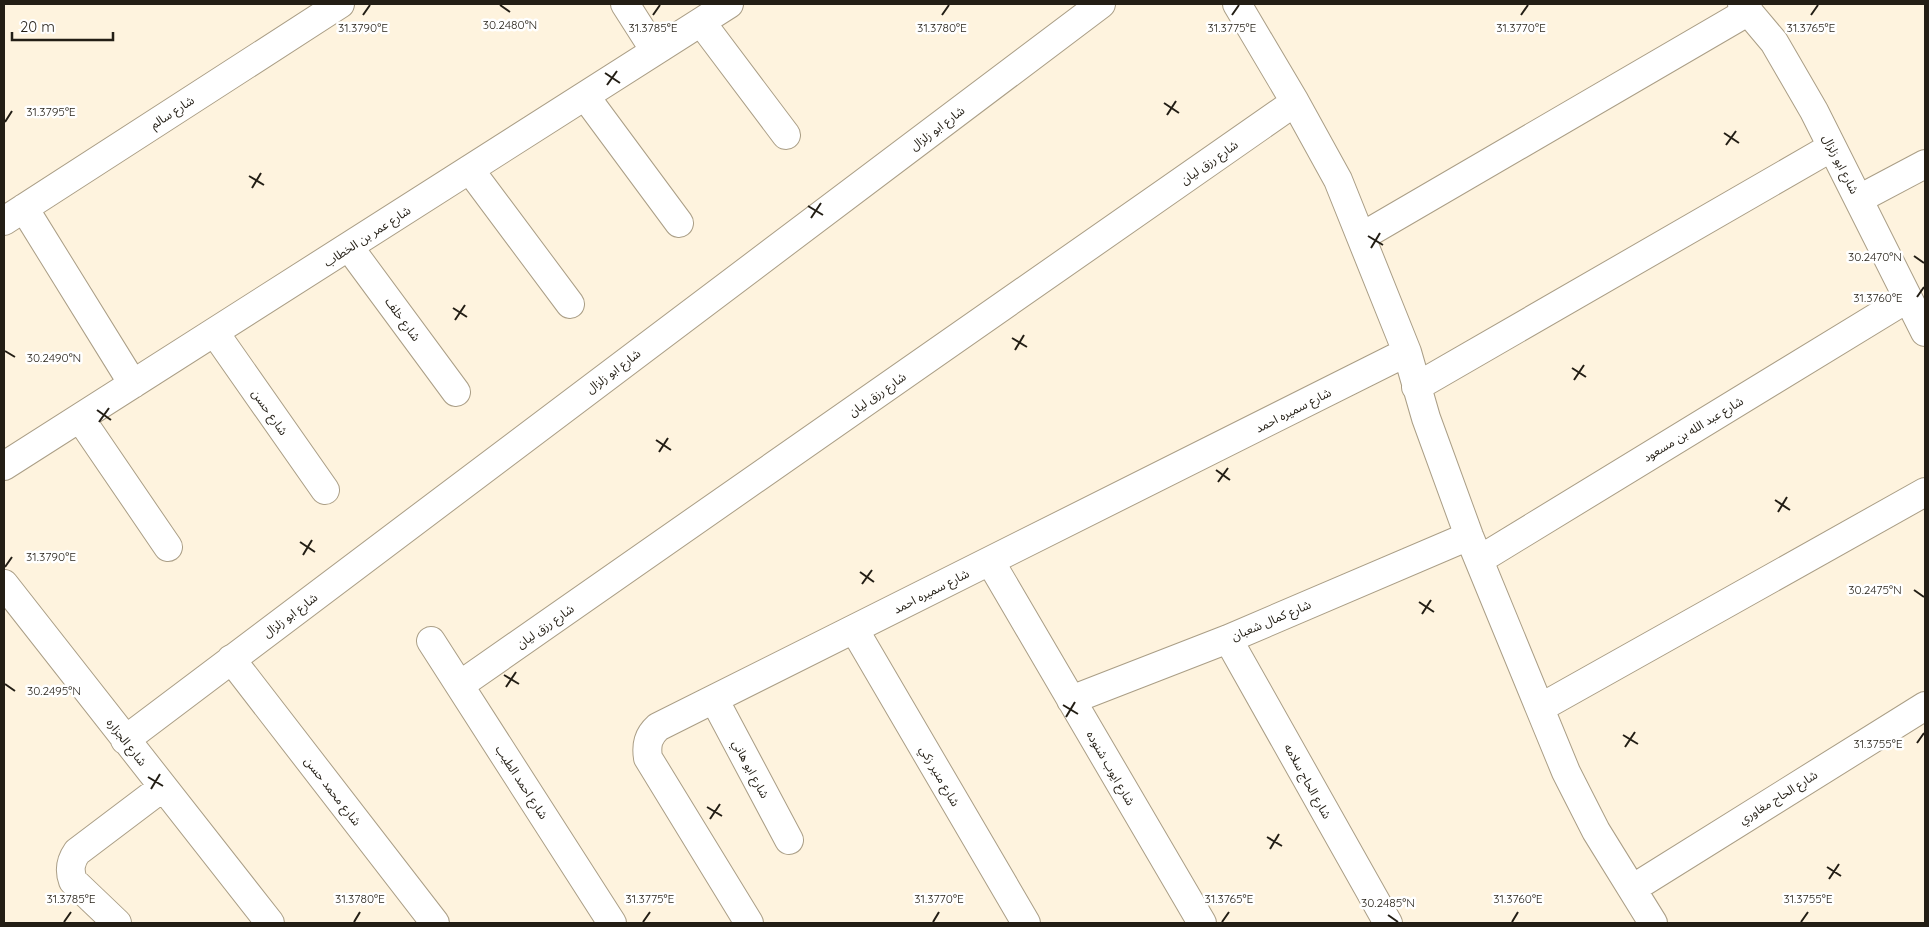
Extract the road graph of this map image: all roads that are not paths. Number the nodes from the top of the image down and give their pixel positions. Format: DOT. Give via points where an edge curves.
graph roads {
  1 [pos="340,4"];
  2 [pos="625,4"];
  3 [pos="729,4"];
  4 [pos="1101,4"];
  5 [pos="1237,4"];
  6 [pos="1746,8"];
  7 [pos="701,22"];
  8 [pos="655,51"];
  9 [pos="585,96"];
  10 [pos="1295,102"];
  11 [pos="786,135"];
  12 [pos="1832,147"];
  13 [pos="1925,164"];
  14 [pos="470,170"];
  15 [pos="1858,199"];
  16 [pos="14,215"];
  17 [pos="679,223"];
  18 [pos="1362,237"];
  19 [pos="349,247"];
  20 [pos="1908,298"];
  21 [pos="570,304"];
  22 [pos="1925,332"];
  23 [pos="215,333"];
  24 [pos="1407,352"];
  25 [pos="133,384"];
  26 [pos="1416,387"];
  27 [pos="456,392"];
  28 [pos="80,418"];
  29 [pos="4,466"];
  30 [pos="325,490"];
  31 [pos="1925,492"];
  32 [pos="168,547"];
  33 [pos="1474,548"];
  34 [pos="990,561"];
  35 [pos="4,584"];
  36 [pos="854,629"];
  37 [pos="1228,639"];
  38 [pos="431,641"];
  39 [pos="232,659"];
  40 [pos="460,685"];
  41 [pos="714,698"];
  42 [pos="1071,700"];
  43 [pos="1925,706"];
  44 [pos="1540,708"];
  45 [pos="125,740"];
  46 [pos="163,788"];
  47 [pos="789,840"];
  48 [pos="1632,889"];
  49 [pos="117,923"];
  50 [pos="270,923"];
  51 [pos="435,923"];
  52 [pos="612,923"];
  53 [pos="748,923"];
  54 [pos="1026,923"];
  55 [pos="1202,923"];
  56 [pos="1388,923"];
  57 [pos="1653,923"];
  1 -- 16 [label="street, شارع سالم"];
  2 -- 8 [label="street"];
  3 -- 7 [label="street, شارع عمر بن الخطاب"];
  4 -- 39 [label="street, شارع ابو زلزال"];
  5 -- 10 [label="street"];
  6 -- 12 [label="street, شارع ابو زلزال" via="1774,42"];
  6 -- 18 [label="street"];
  7 -- 8 [label="street, شارع عمر بن الخطاب"];
  7 -- 11 [label="street"];
  8 -- 9 [label="street, شارع عمر بن الخطاب"];
  9 -- 14 [label="street, شارع عمر بن الخطاب"];
  9 -- 17 [label="street"];
  10 -- 18 [label="street" via="1338,180"];
  10 -- 40 [label="street, شارع رزق ليان"];
  12 -- 15 [label="street, شارع ابو زلزال"];
  12 -- 26 [label="street"];
  13 -- 15 [label="street"];
  14 -- 19 [label="street, شارع عمر بن الخطاب"];
  14 -- 21 [label="street"];
  15 -- 20 [label="street, شارع ابو زلزال"];
  16 -- 25 [label="street"];
  18 -- 24 [label="street"];
  19 -- 23 [label="street, شارع عمر بن الخطاب"];
  19 -- 27 [label="street, شارع خلف"];
  20 -- 22 [label="street, شارع ابو زلزال"];
  20 -- 33 [label="street, شارع عبد الله بن مسعود"];
  23 -- 25 [label="street, شارع عمر بن الخطاب"];
  23 -- 30 [label="street, شارع حسن"];
  24 -- 26 [label="street"];
  24 -- 34 [label="street, شارع سميره احمد"];
  25 -- 28 [label="street, شارع عمر بن الخطاب"];
  26 -- 33 [label="street"];
  28 -- 29 [label="street, شارع عمر بن الخطاب"];
  28 -- 32 [label="street"];
  31 -- 44 [label="street"];
  33 -- 37 [label="street, شارع كمال شعبان"];
  33 -- 44 [label="street"];
  34 -- 36 [label="street, شارع سميره احمد"];
  34 -- 42 [label="street, شارع ايوب شنوده"];
  35 -- 45 [label="street, شارع الجزاره"];
  36 -- 41 [label="street, شارع سميره احمد"];
  36 -- 54 [label="street, شارع منير زكي"];
  37 -- 42 [label="street, شارع كمال شعبان"];
  37 -- 56 [label="street, شارع الحاج سلامه"];
  38 -- 40 [label="street, شارع احمد الطيب"];
  39 -- 45 [label="street, شارع ابو زلزال"];
  39 -- 51 [label="street, شارع محمد حسن"];
  40 -- 52 [label="street, شارع احمد الطيب"];
  41 -- 47 [label="street, شارع ابو هاني"];
  41 -- 53 [label="street, شارع سميره احمد" via="658,727 648,741 648,758"];
  42 -- 55 [label="street, شارع ايوب شنوده"];
  43 -- 48 [label="street, شارع الحاج مغاوري"];
  44 -- 48 [label="street" via="1566,772 1596,831"];
  45 -- 46 [label="street, شارع الجزاره"];
  46 -- 49 [label="street" via="72,859 70,874 73,881"];
  46 -- 50 [label="street, شارع الجزاره"];
  48 -- 57 [label="street"];
}
